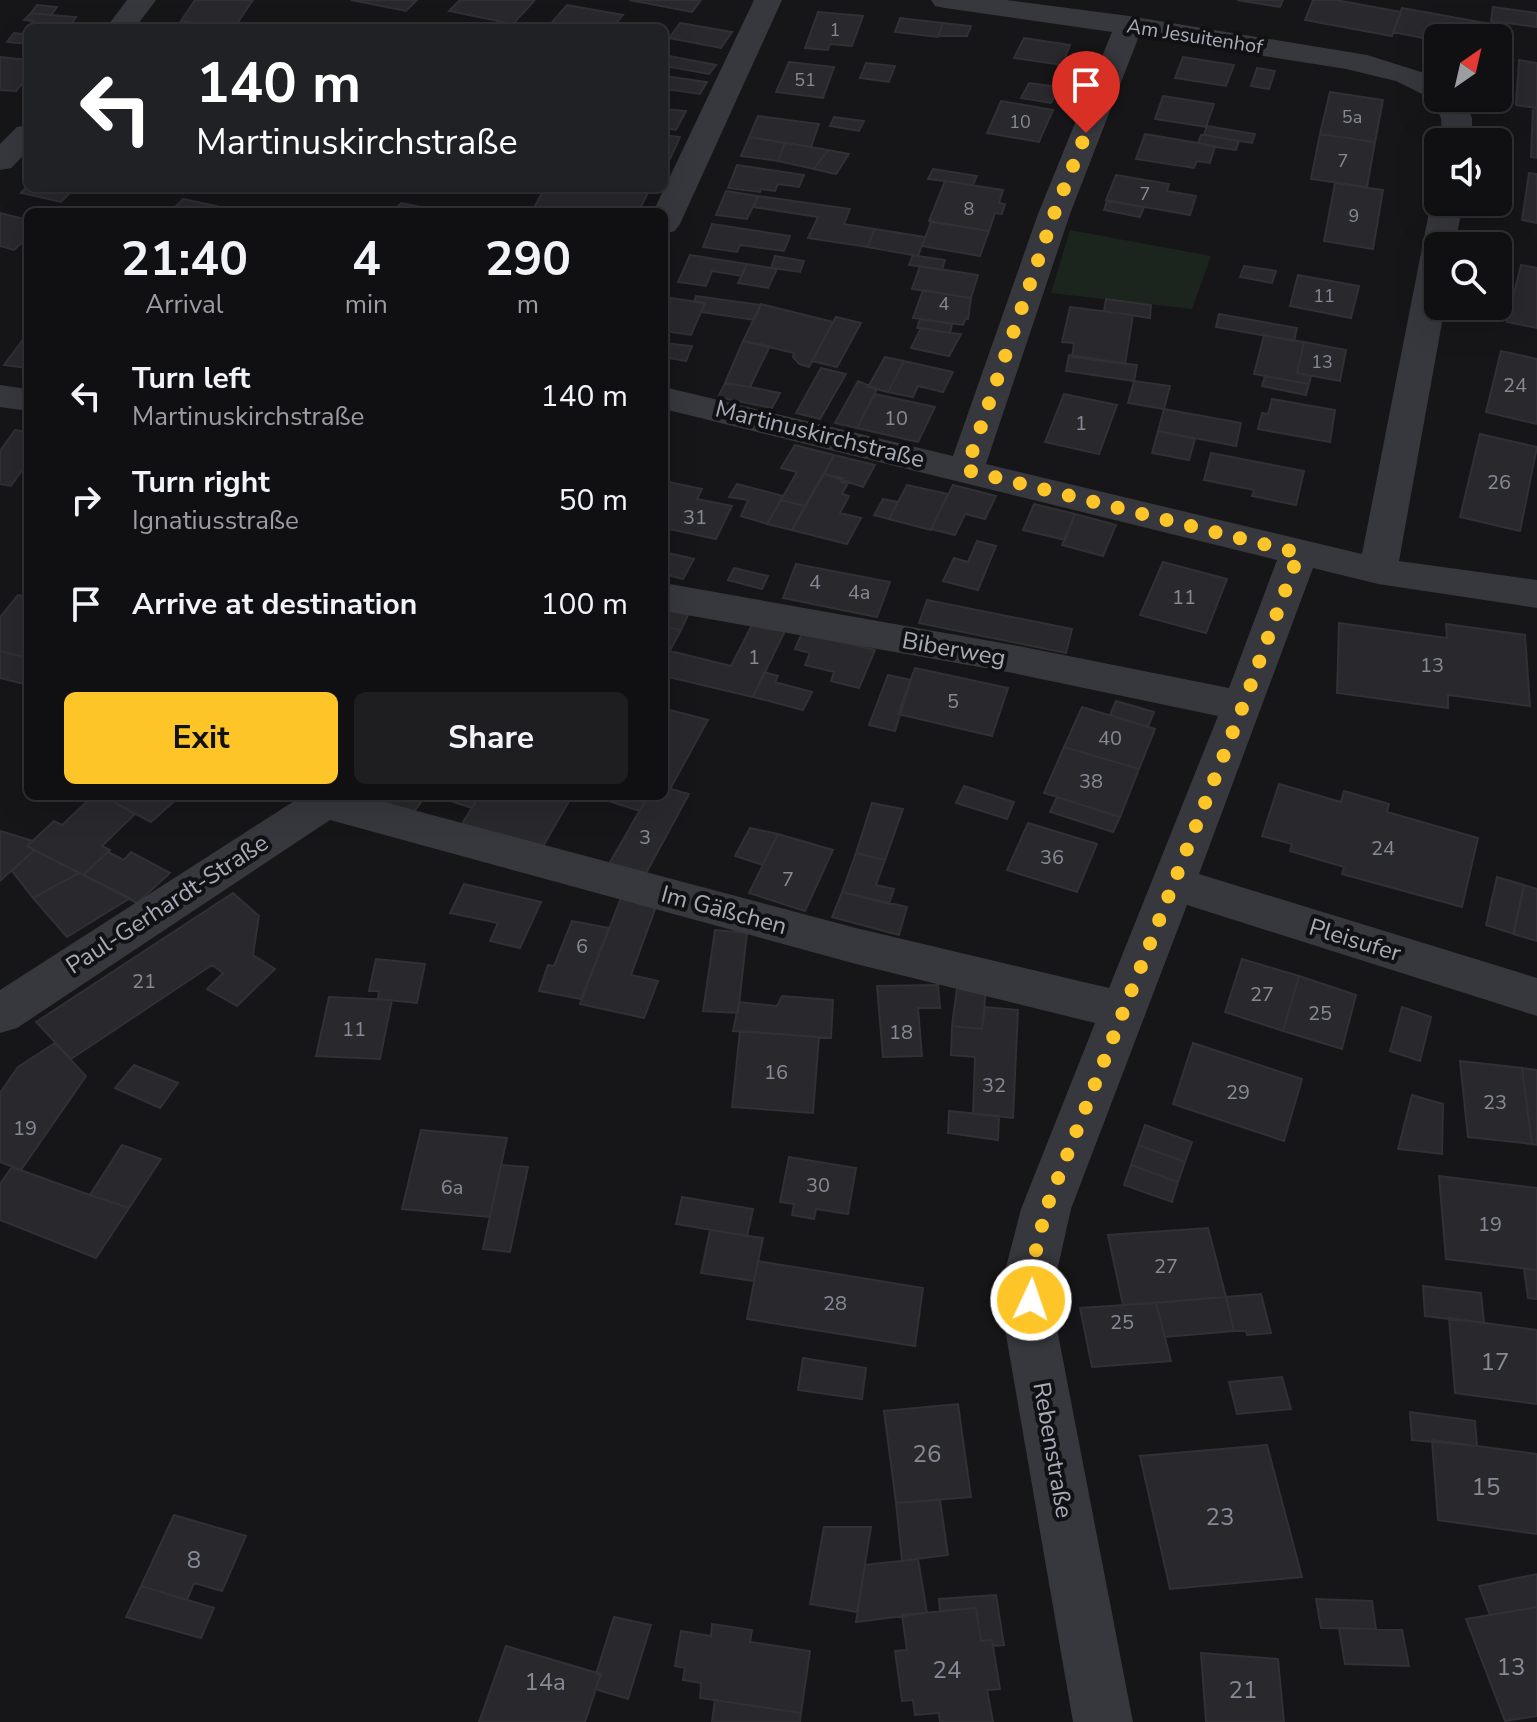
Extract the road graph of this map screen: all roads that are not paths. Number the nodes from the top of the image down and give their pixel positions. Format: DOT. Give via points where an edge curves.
graph roads {
  1 [pos="142,0"];
  2 [pos="768,0"];
  3 [pos="945,0"];
  4 [pos="1153,22"];
  5 [pos="123,24"];
  6 [pos="1424,81"];
  7 [pos="24,138"];
  8 [pos="0,161"];
  9 [pos="668,215"];
  10 [pos="1425,320"];
  11 [pos="0,396"];
  12 [pos="24,399"];
  13 [pos="668,399"];
  14 [pos="966,470"];
  15 [pos="1299,553"];
  16 [pos="1378,571"];
  17 [pos="1537,594"];
  18 [pos="668,598"];
  19 [pos="1243,706"];
  20 [pos="330,800"];
  21 [pos="1172,883"];
  22 [pos="1537,997"];
  23 [pos="1124,1011"];
  24 [pos="0,1014"];
  25 [pos="1103,1722"];
  1 -- 5 [label="street"];
  2 -- 9 [label="street"];
  3 -- 4 [label="street, Am Jesuitenhof"];
  4 -- 6 [label="street, Am Jesuitenhof"];
  4 -- 14 [label="street" via="1054,214"];
  7 -- 8 [label="street"];
  10 -- 16 [label="street"];
  11 -- 12 [label="street"];
  13 -- 14 [label="street, Martinuskirchstraße"];
  14 -- 15 [label="street, Martinuskirchstraße"];
  15 -- 16 [label="street, Martinuskirchstraße"];
  15 -- 19 [label="street, Rebenstraße"];
  16 -- 17 [label="street, Martinuskirchstraße"];
  18 -- 19 [label="street, Biberweg"];
  19 -- 21 [label="street, Rebenstraße"];
  20 -- 23 [label="street, Im Gäßchen" via="856,946"];
  20 -- 24 [label="street, Paul-Gerhardt-Straße"];
  21 -- 22 [label="street, Pleisufer"];
  21 -- 23 [label="street, Rebenstraße"];
  23 -- 25 [label="street, Rebenstraße" via="1046,1209 1031,1271 1031,1329"];
}
